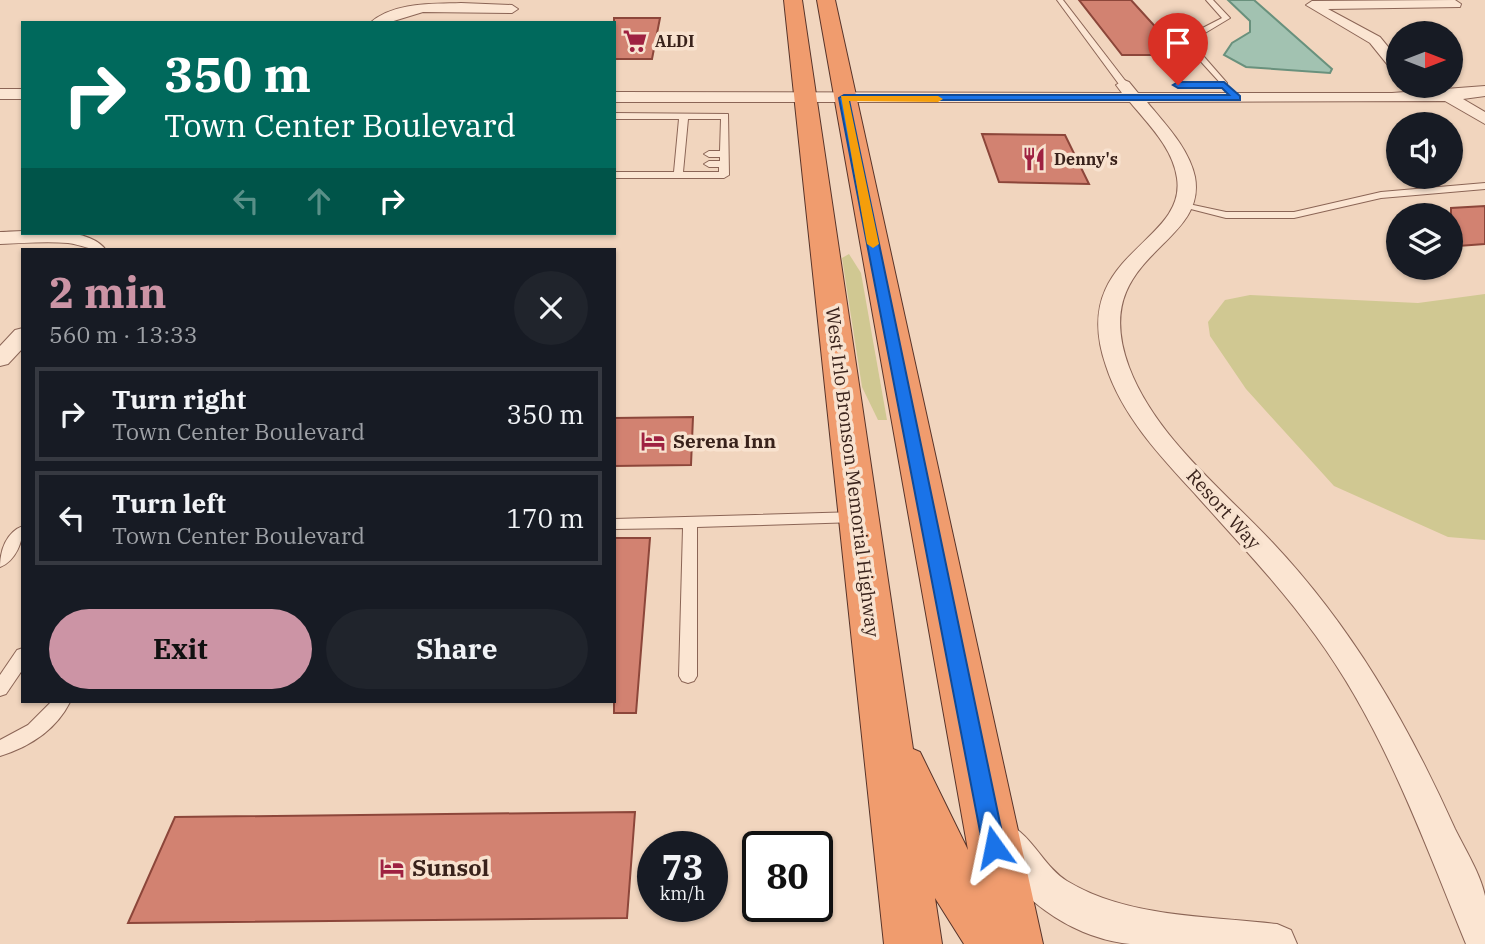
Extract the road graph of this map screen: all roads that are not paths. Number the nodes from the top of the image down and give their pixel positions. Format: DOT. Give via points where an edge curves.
graph roads {
  1 [pos="472,0"];
  2 [pos="488,0"];
  3 [pos="793,0"];
  4 [pos="825,0"];
  5 [pos="1060,0"];
  6 [pos="1209,0"];
  7 [pos="1448,0"];
  8 [pos="1309,2"];
  9 [pos="456,8"];
  10 [pos="512,9"];
  11 [pos="380,21"];
  12 [pos="1366,34"];
  13 [pos="1360,49"];
  14 [pos="1386,54"];
  15 [pos="1386,62"];
  16 [pos="1485,75"];
  17 [pos="1463,78"];
  18 [pos="1386,83"];
  19 [pos="1224,85"];
  20 [pos="616,88"];
  21 [pos="1485,91"];
  22 [pos="662,92"];
  23 [pos="805,92"];
  24 [pos="843,92"];
  25 [pos="1129,92"];
  26 [pos="0,94"];
  27 [pos="21,94"];
  28 [pos="1463,94"];
  29 [pos="616,97"];
  30 [pos="1386,97"];
  31 [pos="1237,98"];
  32 [pos="1453,98"];
  33 [pos="616,116"];
  34 [pos="684,116"];
  35 [pos="1484,116"];
  36 [pos="710,145"];
  37 [pos="725,145"];
  38 [pos="616,175"];
  39 [pos="678,175"];
  40 [pos="1485,186"];
  41 [pos="1184,206"];
  42 [pos="0,238"];
  43 [pos="94,248"];
  44 [pos="21,337"];
  45 [pos="0,359"];
  46 [pos="859,517"];
  47 [pos="690,522"];
  48 [pos="616,524"];
  49 [pos="21,534"];
  50 [pos="0,561"];
  51 [pos="21,658"];
  52 [pos="688,676"];
  53 [pos="0,689"];
  54 [pos="60,703"];
  55 [pos="887,734"];
  56 [pos="0,748"];
  57 [pos="984,799"];
  58 [pos="1485,941"];
  59 [pos="913,944"];
  60 [pos="997,944"];
  61 [pos="1014,944"];
  62 [pos="1277,944"];
  1 -- 9 [label="street"];
  2 -- 9 [label="street"];
  3 -- 23 [label="highway, West Irlo Bronson Memorial Highway"];
  4 -- 24 [label="highway"];
  5 -- 25 [label="lane"];
  6 -- 19 [label="lane" via="1226,18 1188,43"];
  7 -- 8 [label="street" via="1455,4"];
  8 -- 12 [label="street"];
  8 -- 12 [label="street" via="1338,37"];
  9 -- 10 [label="street"];
  9 -- 11 [label="street" via="404,11"];
  12 -- 14 [label="street"];
  13 -- 15 [label="street"];
  16 -- 17 [label="street"];
  18 -- 19 [label="street"];
  19 -- 25 [label="street"];
  19 -- 31 [label="street"];
  20 -- 22 [label="street"];
  21 -- 28 [label="street"];
  22 -- 23 [label="street"];
  22 -- 29 [label="street"];
  23 -- 24 [label="street"];
  23 -- 46 [label="highway, West Irlo Bronson Memorial Highway"];
  24 -- 25 [label="street"];
  24 -- 57 [label="highway"];
  25 -- 31 [label="street"];
  25 -- 41 [label="street" via="1183,167"];
  26 -- 27 [label="street"];
  30 -- 31 [label="street"];
  32 -- 35 [label="street"];
  33 -- 34 [label="lane"];
  34 -- 37 [label="lane" via="725,116"];
  34 -- 39 [label="lane" via="685,145"];
  36 -- 37 [label="lane"];
  36 -- 37 [label="lane"];
  36 -- 37 [label="lane"];
  37 -- 39 [label="lane" via="724,175"];
  38 -- 39 [label="lane"];
  40 -- 41 [label="lane" via="1381,195 1294,215 1226,215"];
  41 -- 58 [label="street, Resort Way" via="1174,223 1126,271 1114,293 1108,335 1115,366 1153,429 1298,592 1348,656 1387,725"];
  42 -- 43 [label="street" via="72,237"];
  44 -- 45 [label="street"];
  46 -- 47 [label="lane"];
  46 -- 55 [label="highway, West Irlo Bronson Memorial Highway"];
  47 -- 48 [label="lane"];
  47 -- 52 [label="lane"];
  49 -- 50 [label="lane"];
  51 -- 53 [label="lane"];
  54 -- 56 [label="lane" via="26,737"];
  55 -- 59 [label="highway, West Irlo Bronson Memorial Highway"];
  55 -- 60 [label="highway" via="946,865"];
  57 -- 61 [label="highway"];
  57 -- 62 [label="street" via="1031,875 1072,905 1146,927"];
}
